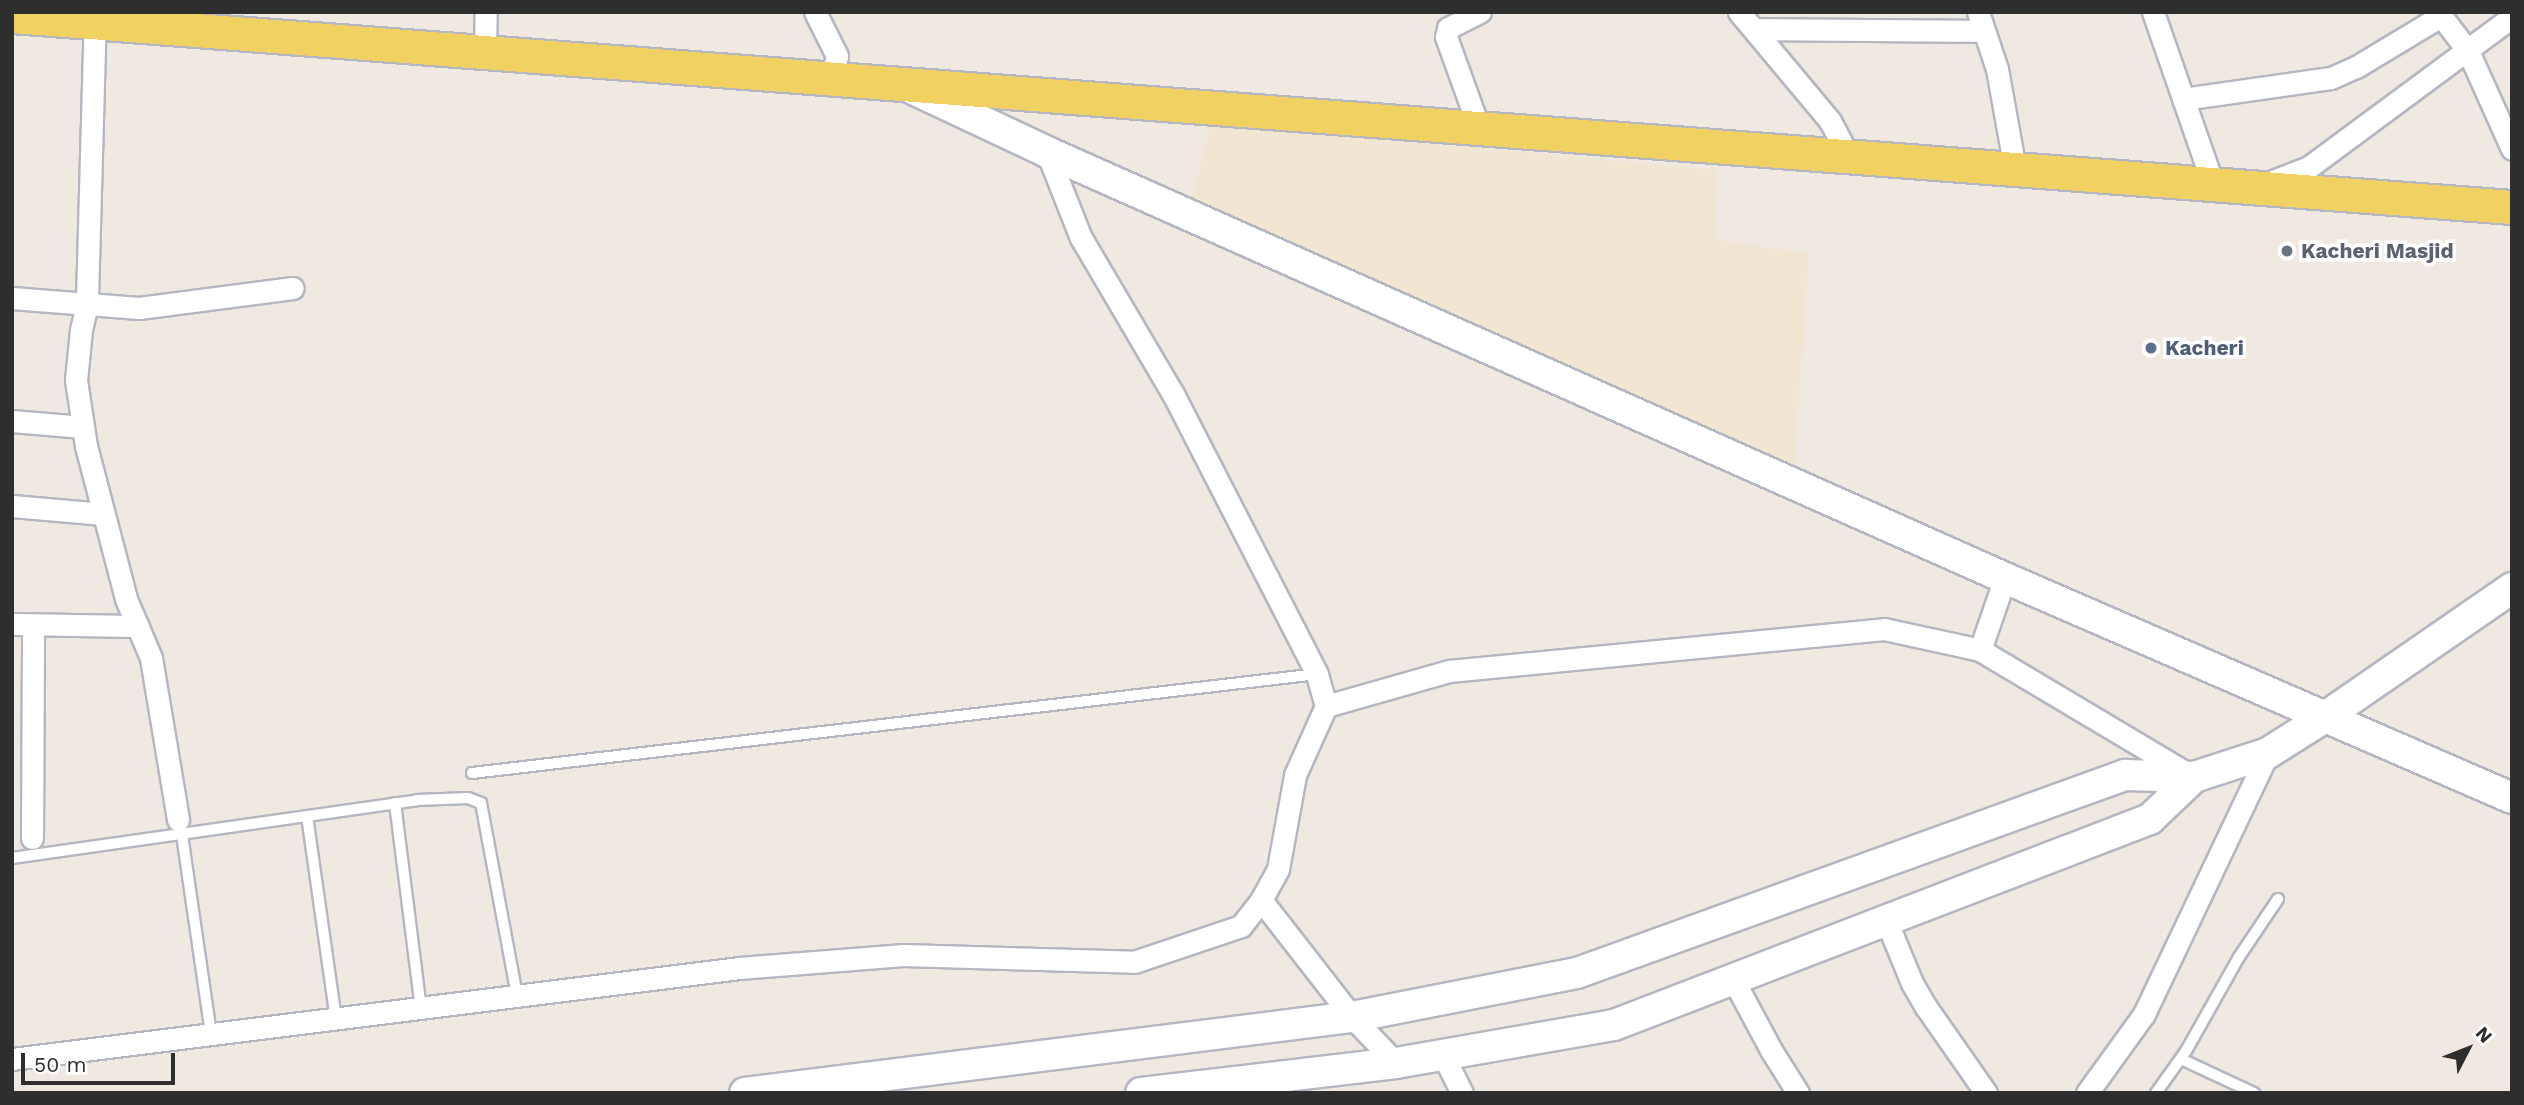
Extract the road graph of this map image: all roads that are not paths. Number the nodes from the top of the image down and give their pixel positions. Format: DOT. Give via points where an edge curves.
graph roads {
  1 [pos="486,12"];
  2 [pos="816,12"];
  3 [pos="1480,12"];
  4 [pos="1739,12"];
  5 [pos="2153,12"];
  6 [pos="2440,14"];
  7 [pos="12,16"];
  8 [pos="95,17"];
  9 [pos="2512,17"];
  10 [pos="1981,22"];
  11 [pos="1754,30"];
  12 [pos="485,51"];
  13 [pos="2468,51"];
  14 [pos="831,78"];
  15 [pos="900,83"];
  16 [pos="2183,99"];
  17 [pos="1479,128"];
  18 [pos="2511,146"];
  19 [pos="1047,152"];
  20 [pos="1849,156"];
  21 [pos="2015,169"];
  22 [pos="2213,184"];
  23 [pos="2258,187"];
  24 [pos="2512,206"];
  25 [pos="293,288"];
  26 [pos="12,298"];
  27 [pos="87,304"];
  28 [pos="12,421"];
  29 [pos="83,428"];
  30 [pos="12,506"];
  31 [pos="104,514"];
  32 [pos="2005,578"];
  33 [pos="2512,587"];
  34 [pos="23,624"];
  35 [pos="138,626"];
  36 [pos="1980,650"];
  37 [pos="1317,674"];
  38 [pos="1326,706"];
  39 [pos="2325,717"];
  40 [pos="2268,753"];
  41 [pos="472,773"];
  42 [pos="2194,777"];
  43 [pos="2512,798"];
  44 [pos="395,803"];
  45 [pos="307,816"];
  46 [pos="180,827"];
  47 [pos="32,838"];
  48 [pos="12,858"];
  49 [pos="2278,899"];
  50 [pos="1261,900"];
  51 [pos="1886,920"];
  52 [pos="1733,979"];
  53 [pos="517,996"];
  54 [pos="421,1008"];
  55 [pos="1352,1017"];
  56 [pos="336,1019"];
  57 [pos="211,1034"];
  58 [pos="1443,1055"];
  59 [pos="12,1059"];
  60 [pos="2181,1059"];
  61 [pos="1395,1063"];
  62 [pos="745,1093"];
  63 [pos="1141,1093"];
  64 [pos="1462,1093"];
  65 [pos="1798,1093"];
  66 [pos="1986,1093"];
  67 [pos="2087,1093"];
  68 [pos="2155,1093"];
  69 [pos="2254,1093"];
  1 -- 12 [label="street"];
  2 -- 14 [label="street" via="837,56"];
  3 -- 17 [label="street" via="1448,28 1446,37"];
  4 -- 11 [label="street"];
  5 -- 16 [label="street"];
  6 -- 13 [label="street"];
  6 -- 16 [label="street" via="2331,78"];
  7 -- 8 [label="main road"];
  8 -- 12 [label="main road"];
  8 -- 27 [label="street"];
  9 -- 13 [label="street"];
  10 -- 11 [label="street"];
  10 -- 21 [label="street" via="1997,69"];
  11 -- 20 [label="street" via="1830,121"];
  12 -- 14 [label="main road"];
  13 -- 18 [label="street"];
  13 -- 23 [label="street" via="2308,167"];
  14 -- 15 [label="main road"];
  15 -- 17 [label="main road"];
  15 -- 19 [label="street"];
  16 -- 22 [label="street"];
  17 -- 20 [label="main road"];
  19 -- 32 [label="street"];
  19 -- 37 [label="street" via="1081,238 1173,394"];
  20 -- 21 [label="main road"];
  21 -- 22 [label="main road"];
  22 -- 23 [label="main road"];
  23 -- 24 [label="main road"];
  25 -- 27 [label="street" via="139,308"];
  26 -- 27 [label="street"];
  27 -- 29 [label="street" via="76,380"];
  28 -- 29 [label="street"];
  29 -- 31 [label="street"];
  30 -- 31 [label="street"];
  31 -- 35 [label="street" via="126,599"];
  32 -- 36 [label="street"];
  32 -- 39 [label="street"];
  33 -- 39 [label="street"];
  34 -- 35 [label="street"];
  34 -- 47 [label="street"];
  35 -- 46 [label="street" via="151,658"];
  36 -- 38 [label="street" via="1884,629 1448,671"];
  36 -- 42 [label="street"];
  37 -- 38 [label="street"];
  37 -- 41 [label="lane"];
  38 -- 50 [label="street" via="1295,775 1278,869"];
  39 -- 40 [label="street"];
  39 -- 43 [label="street"];
  40 -- 42 [label="street"];
  40 -- 67 [label="street" via="2144,1014"];
  42 -- 51 [label="street" via="2150,819"];
  42 -- 55 [label="street" via="2124,775 1577,973"];
  44 -- 45 [label="lane"];
  44 -- 53 [label="lane" via="468,798 481,803"];
  44 -- 54 [label="lane"];
  45 -- 46 [label="lane"];
  45 -- 56 [label="lane"];
  46 -- 48 [label="lane"];
  46 -- 57 [label="lane"];
  49 -- 60 [label="lane"];
  50 -- 53 [label="street" via="1241,926 1134,962 903,955 739,968"];
  50 -- 55 [label="street"];
  51 -- 52 [label="street"];
  51 -- 66 [label="street" via="1919,995"];
  52 -- 58 [label="street" via="1614,1025"];
  52 -- 65 [label="street"];
  53 -- 54 [label="street"];
  54 -- 56 [label="street"];
  55 -- 61 [label="street"];
  55 -- 62 [label="street"];
  56 -- 57 [label="street"];
  57 -- 59 [label="street"];
  58 -- 61 [label="street"];
  58 -- 64 [label="street"];
  60 -- 68 [label="lane"];
  60 -- 69 [label="lane"];
  61 -- 63 [label="street"];
}
